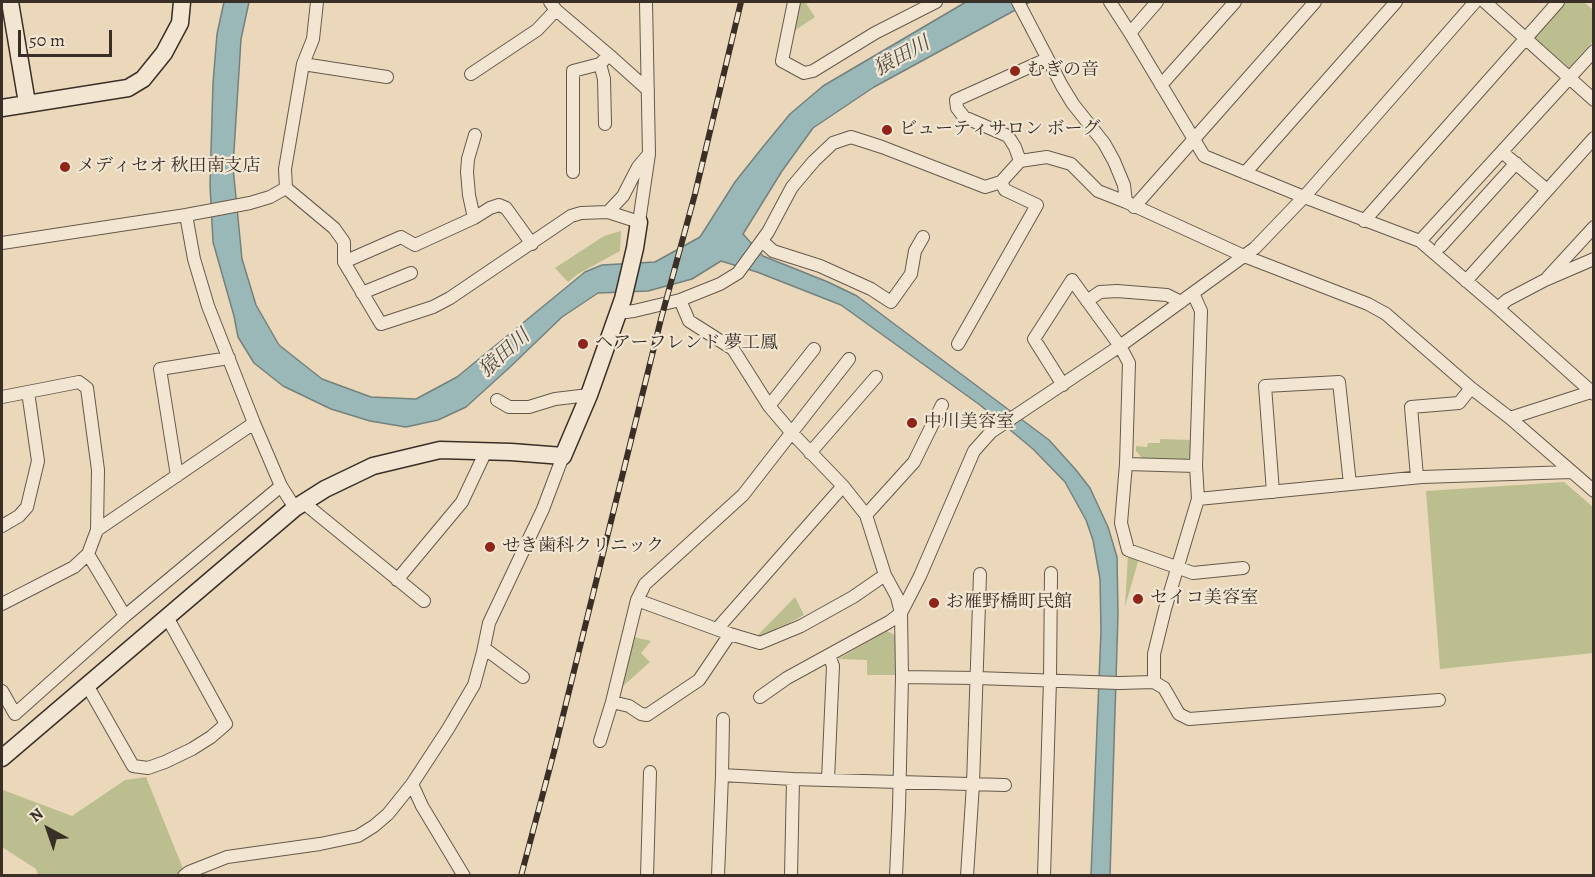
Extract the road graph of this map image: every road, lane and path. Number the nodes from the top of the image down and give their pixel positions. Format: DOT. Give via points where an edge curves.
graph roads {
  1 [pos="10,2"];
  2 [pos="182,2"];
  3 [pos="317,2"];
  4 [pos="646,2"];
  5 [pos="794,2"];
  6 [pos="936,2"];
  7 [pos="1018,2"];
  8 [pos="1110,2"];
  9 [pos="1157,2"];
  10 [pos="1235,2"];
  11 [pos="1315,2"];
  12 [pos="1396,2"];
  13 [pos="1474,2"];
  14 [pos="1485,2"];
  15 [pos="1558,2"];
  16 [pos="553,6"];
  17 [pos="1130,33"];
  18 [pos="1525,39"];
  19 [pos="1593,51"];
  20 [pos="609,55"];
  21 [pos="1047,59"];
  22 [pos="303,64"];
  23 [pos="600,64"];
  24 [pos="471,74"];
  25 [pos="387,77"];
  26 [pos="1569,78"];
  27 [pos="1161,85"];
  28 [pos="648,90"];
  29 [pos="1593,100"];
  30 [pos="27,103"];
  31 [pos="2,108"];
  32 [pos="605,124"];
  33 [pos="475,135"];
  34 [pos="1593,138"];
  35 [pos="1194,140"];
  36 [pos="1502,152"];
  37 [pos="649,154"];
  38 [pos="1020,161"];
  39 [pos="1516,163"];
  40 [pos="573,172"];
  41 [pos="1245,173"];
  42 [pos="1001,182"];
  43 [pos="286,188"];
  44 [pos="1547,190"];
  45 [pos="1304,197"];
  46 [pos="1130,205"];
  47 [pos="608,212"];
  48 [pos="186,215"];
  49 [pos="474,218"];
  50 [pos="1364,221"];
  51 [pos="639,222"];
  52 [pos="1593,227"];
  53 [pos="923,237"];
  54 [pos="1420,241"];
  55 [pos="2,243"];
  56 [pos="761,243"];
  57 [pos="532,244"];
  58 [pos="1441,246"];
  59 [pos="1244,256"];
  60 [pos="1593,259"];
  61 [pos="344,262"];
  62 [pos="411,273"];
  63 [pos="1545,280"];
  64 [pos="1466,281"];
  65 [pos="362,293"];
  66 [pos="1193,293"];
  67 [pos="681,300"];
  68 [pos="1087,301"];
  69 [pos="1181,302"];
  70 [pos="621,306"];
  71 [pos="1498,308"];
  72 [pos="958,344"];
  73 [pos="1120,346"];
  74 [pos="814,349"];
  75 [pos="229,358"];
  76 [pos="849,359"];
  77 [pos="876,377"];
  78 [pos="1063,385"];
  79 [pos="1471,388"];
  80 [pos="28,392"];
  81 [pos="1593,392"];
  82 [pos="589,395"];
  83 [pos="2,397"];
  84 [pos="498,400"];
  85 [pos="942,405"];
  86 [pos="769,406"];
  87 [pos="1510,418"];
  88 [pos="254,423"];
  89 [pos="791,432"];
  90 [pos="486,451"];
  91 [pos="810,453"];
  92 [pos="563,456"];
  93 [pos="1126,464"];
  94 [pos="1196,466"];
  95 [pos="1571,472"];
  96 [pos="177,476"];
  97 [pos="1417,477"];
  98 [pos="1350,484"];
  99 [pos="281,486"];
  100 [pos="843,486"];
  101 [pos="1593,491"];
  102 [pos="1273,492"];
  103 [pos="1198,499"];
  104 [pos="300,505"];
  105 [pos="866,515"];
  106 [pos="2,526"];
  107 [pos="97,530"];
  108 [pos="88,554"];
  109 [pos="1177,568"];
  110 [pos="1243,568"];
  111 [pos="1051,573"];
  112 [pos="980,574"];
  113 [pos="885,575"];
  114 [pos="398,580"];
  115 [pos="637,600"];
  116 [pos="424,601"];
  117 [pos="2,604"];
  118 [pos="901,613"];
  119 [pos="125,616"];
  120 [pos="167,617"];
  121 [pos="717,628"];
  122 [pos="730,634"];
  123 [pos="484,648"];
  124 [pos="829,655"];
  125 [pos="523,677"];
  126 [pos="902,677"];
  127 [pos="977,678"];
  128 [pos="1050,680"];
  129 [pos="1155,682"];
  130 [pos="87,685"];
  131 [pos="2,691"];
  132 [pos="759,697"];
  133 [pos="1439,700"];
  134 [pos="612,702"];
  135 [pos="723,719"];
  136 [pos="600,741"];
  137 [pos="2,758"];
  138 [pos="650,772"];
  139 [pos="722,776"];
  140 [pos="793,779"];
  141 [pos="828,780"];
  142 [pos="899,782"];
  143 [pos="412,784"];
  144 [pos="973,784"];
  145 [pos="1005,785"];
  146 [pos="460,874"];
  147 [pos="184,876"];
  148 [pos="647,876"];
  149 [pos="718,876"];
  150 [pos="790,876"];
  151 [pos="896,876"];
  152 [pos="967,876"];
  153 [pos="1044,876"];
  1 -- 30 [label="street"];
  2 -- 30 [label="street" via="180,23 164,53 143,79 128,88"];
  3 -- 22 [label="street" via="312,39"];
  4 -- 28 [label="street"];
  5 -- 6 [label="street" via="782,61 804,74"];
  7 -- 21 [label="street"];
  8 -- 17 [label="street"];
  9 -- 17 [label="street"];
  10 -- 27 [label="street"];
  11 -- 35 [label="street"];
  12 -- 41 [label="street"];
  13 -- 45 [label="street"];
  14 -- 18 [label="street"];
  15 -- 18 [label="street"];
  16 -- 20 [label="street"];
  16 -- 24 [label="street" via="537,30"];
  17 -- 27 [label="street"];
  18 -- 26 [label="street"];
  18 -- 50 [label="street"];
  19 -- 26 [label="street"];
  20 -- 23 [label="street"];
  20 -- 28 [label="street"];
  21 -- 38 [label="street" via="956,100 964,117 1008,136"];
  21 -- 46 [label="street" via="1073,104 1104,143"];
  22 -- 25 [label="street"];
  22 -- 43 [label="street" via="285,170"];
  23 -- 32 [label="street"];
  23 -- 40 [label="street" via="573,71"];
  26 -- 29 [label="street"];
  26 -- 36 [label="street"];
  27 -- 35 [label="street"];
  28 -- 37 [label="street"];
  30 -- 31 [label="street"];
  33 -- 49 [label="street" via="467,172"];
  34 -- 44 [label="street"];
  35 -- 41 [label="street" via="1204,156"];
  35 -- 46 [label="street"];
  36 -- 39 [label="street"];
  36 -- 54 [label="street"];
  37 -- 47 [label="street" via="623,196"];
  37 -- 51 [label="street"];
  38 -- 42 [label="street"];
  38 -- 46 [label="street" via="1047,157 1071,164 1098,191"];
  39 -- 44 [label="street"];
  39 -- 58 [label="street"];
  41 -- 45 [label="street"];
  42 -- 56 [label="street" via="985,187 851,137 833,142 814,160 792,187"];
  42 -- 72 [label="street" via="1005,190 1037,205"];
  43 -- 48 [label="street" via="250,203"];
  43 -- 61 [label="street" via="334,228 344,242"];
  44 -- 64 [label="street"];
  45 -- 50 [label="street"];
  45 -- 59 [label="street"];
  46 -- 59 [label="street"];
  47 -- 51 [label="street"];
  47 -- 57 [label="street" via="571,216"];
  48 -- 55 [label="street"];
  48 -- 75 [label="street" via="208,306"];
  49 -- 57 [label="street" via="490,208 506,208"];
  49 -- 61 [label="street" via="415,245 401,237"];
  50 -- 54 [label="street"];
  51 -- 70 [label="street"];
  52 -- 63 [label="street"];
  53 -- 56 [label="street" via="910,274 891,302 871,289"];
  54 -- 64 [label="street"];
  56 -- 67 [label="street" via="738,273"];
  57 -- 65 [label="street" via="450,298 381,324"];
  59 -- 66 [label="street"];
  59 -- 79 [label="street" via="1386,314"];
  60 -- 63 [label="street"];
  61 -- 65 [label="street"];
  62 -- 65 [label="street"];
  63 -- 71 [label="street"];
  64 -- 71 [label="street"];
  66 -- 69 [label="street"];
  66 -- 94 [label="street" via="1201,311"];
  67 -- 70 [label="street" via="634,311"];
  67 -- 86 [label="street" via="689,321 733,349"];
  68 -- 69 [label="street" via="1100,292 1117,291 1167,295"];
  68 -- 73 [label="street"];
  68 -- 78 [label="street" via="1072,280 1035,339"];
  69 -- 73 [label="street"];
  70 -- 82 [label="street"];
  71 -- 81 [label="street"];
  73 -- 78 [label="street"];
  73 -- 93 [label="street" via="1129,363"];
  74 -- 86 [label="street"];
  75 -- 88 [label="street"];
  75 -- 96 [label="street" via="160,369"];
  76 -- 89 [label="street"];
  77 -- 91 [label="street"];
  78 -- 118 [label="street" via="991,432 974,451"];
  79 -- 87 [label="street"];
  79 -- 97 [label="street" via="1460,403 1411,407"];
  80 -- 83 [label="street"];
  80 -- 106 [label="street" via="38,461 27,507"];
  80 -- 107 [label="street" via="79,382 87,388 98,470"];
  81 -- 87 [label="street"];
  82 -- 84 [label="street" via="529,407 509,407"];
  82 -- 92 [label="street"];
  85 -- 105 [label="street" via="914,462"];
  86 -- 89 [label="street"];
  87 -- 95 [label="street"];
  88 -- 96 [label="street"];
  88 -- 99 [label="street"];
  89 -- 91 [label="street"];
  89 -- 115 [label="street" via="743,495 645,584"];
  90 -- 92 [label="street"];
  90 -- 104 [label="street" via="440,450 372,466"];
  90 -- 114 [label="street" via="462,502"];
  91 -- 100 [label="street"];
  92 -- 123 [label="street" via="543,509 489,623"];
  93 -- 94 [label="street"];
  93 -- 109 [label="street" via="1121,523 1128,550"];
  94 -- 103 [label="street"];
  95 -- 97 [label="street"];
  95 -- 101 [label="street"];
  96 -- 107 [label="street"];
  97 -- 98 [label="street"];
  98 -- 102 [label="street"];
  98 -- 102 [label="street" via="1340,382 1265,386"];
  99 -- 104 [label="street"];
  99 -- 119 [label="street"];
  100 -- 105 [label="street"];
  100 -- 121 [label="street"];
  102 -- 103 [label="street"];
  103 -- 109 [label="street"];
  104 -- 114 [label="street"];
  104 -- 120 [label="street"];
  105 -- 113 [label="street"];
  107 -- 108 [label="street"];
  108 -- 117 [label="street" via="74,567"];
  108 -- 119 [label="street"];
  109 -- 110 [label="street" via="1193,573"];
  109 -- 129 [label="street" via="1154,654"];
  111 -- 128 [label="street"];
  112 -- 127 [label="street"];
  113 -- 118 [label="street"];
  113 -- 122 [label="street" via="801,626 760,643"];
  114 -- 116 [label="street"];
  115 -- 121 [label="street"];
  115 -- 134 [label="street"];
  118 -- 124 [label="street"];
  118 -- 126 [label="street"];
  119 -- 131 [label="street" via="15,714"];
  120 -- 130 [label="street"];
  120 -- 130 [label="street" via="225,724 211,737 165,762 148,768 134,766"];
  121 -- 122 [label="street"];
  122 -- 134 [label="street" via="699,680 647,715"];
  123 -- 125 [label="street"];
  123 -- 143 [label="street" via="474,685"];
  124 -- 132 [label="street"];
  124 -- 141 [label="street" via="833,666"];
  126 -- 127 [label="street"];
  126 -- 142 [label="street"];
  127 -- 128 [label="street"];
  127 -- 144 [label="street"];
  128 -- 129 [label="street"];
  128 -- 153 [label="street"];
  129 -- 133 [label="street" via="1164,688 1179,714 1189,719"];
  130 -- 137 [label="street"];
  134 -- 136 [label="street"];
  135 -- 139 [label="street"];
  138 -- 148 [label="street"];
  139 -- 140 [label="street"];
  139 -- 149 [label="street"];
  140 -- 141 [label="street"];
  140 -- 150 [label="street"];
  141 -- 142 [label="street"];
  142 -- 144 [label="street"];
  142 -- 151 [label="street"];
  143 -- 146 [label="street"];
  143 -- 147 [label="street" via="388,814 358,836 227,857"];
  144 -- 145 [label="street"];
  144 -- 152 [label="street"];
}
